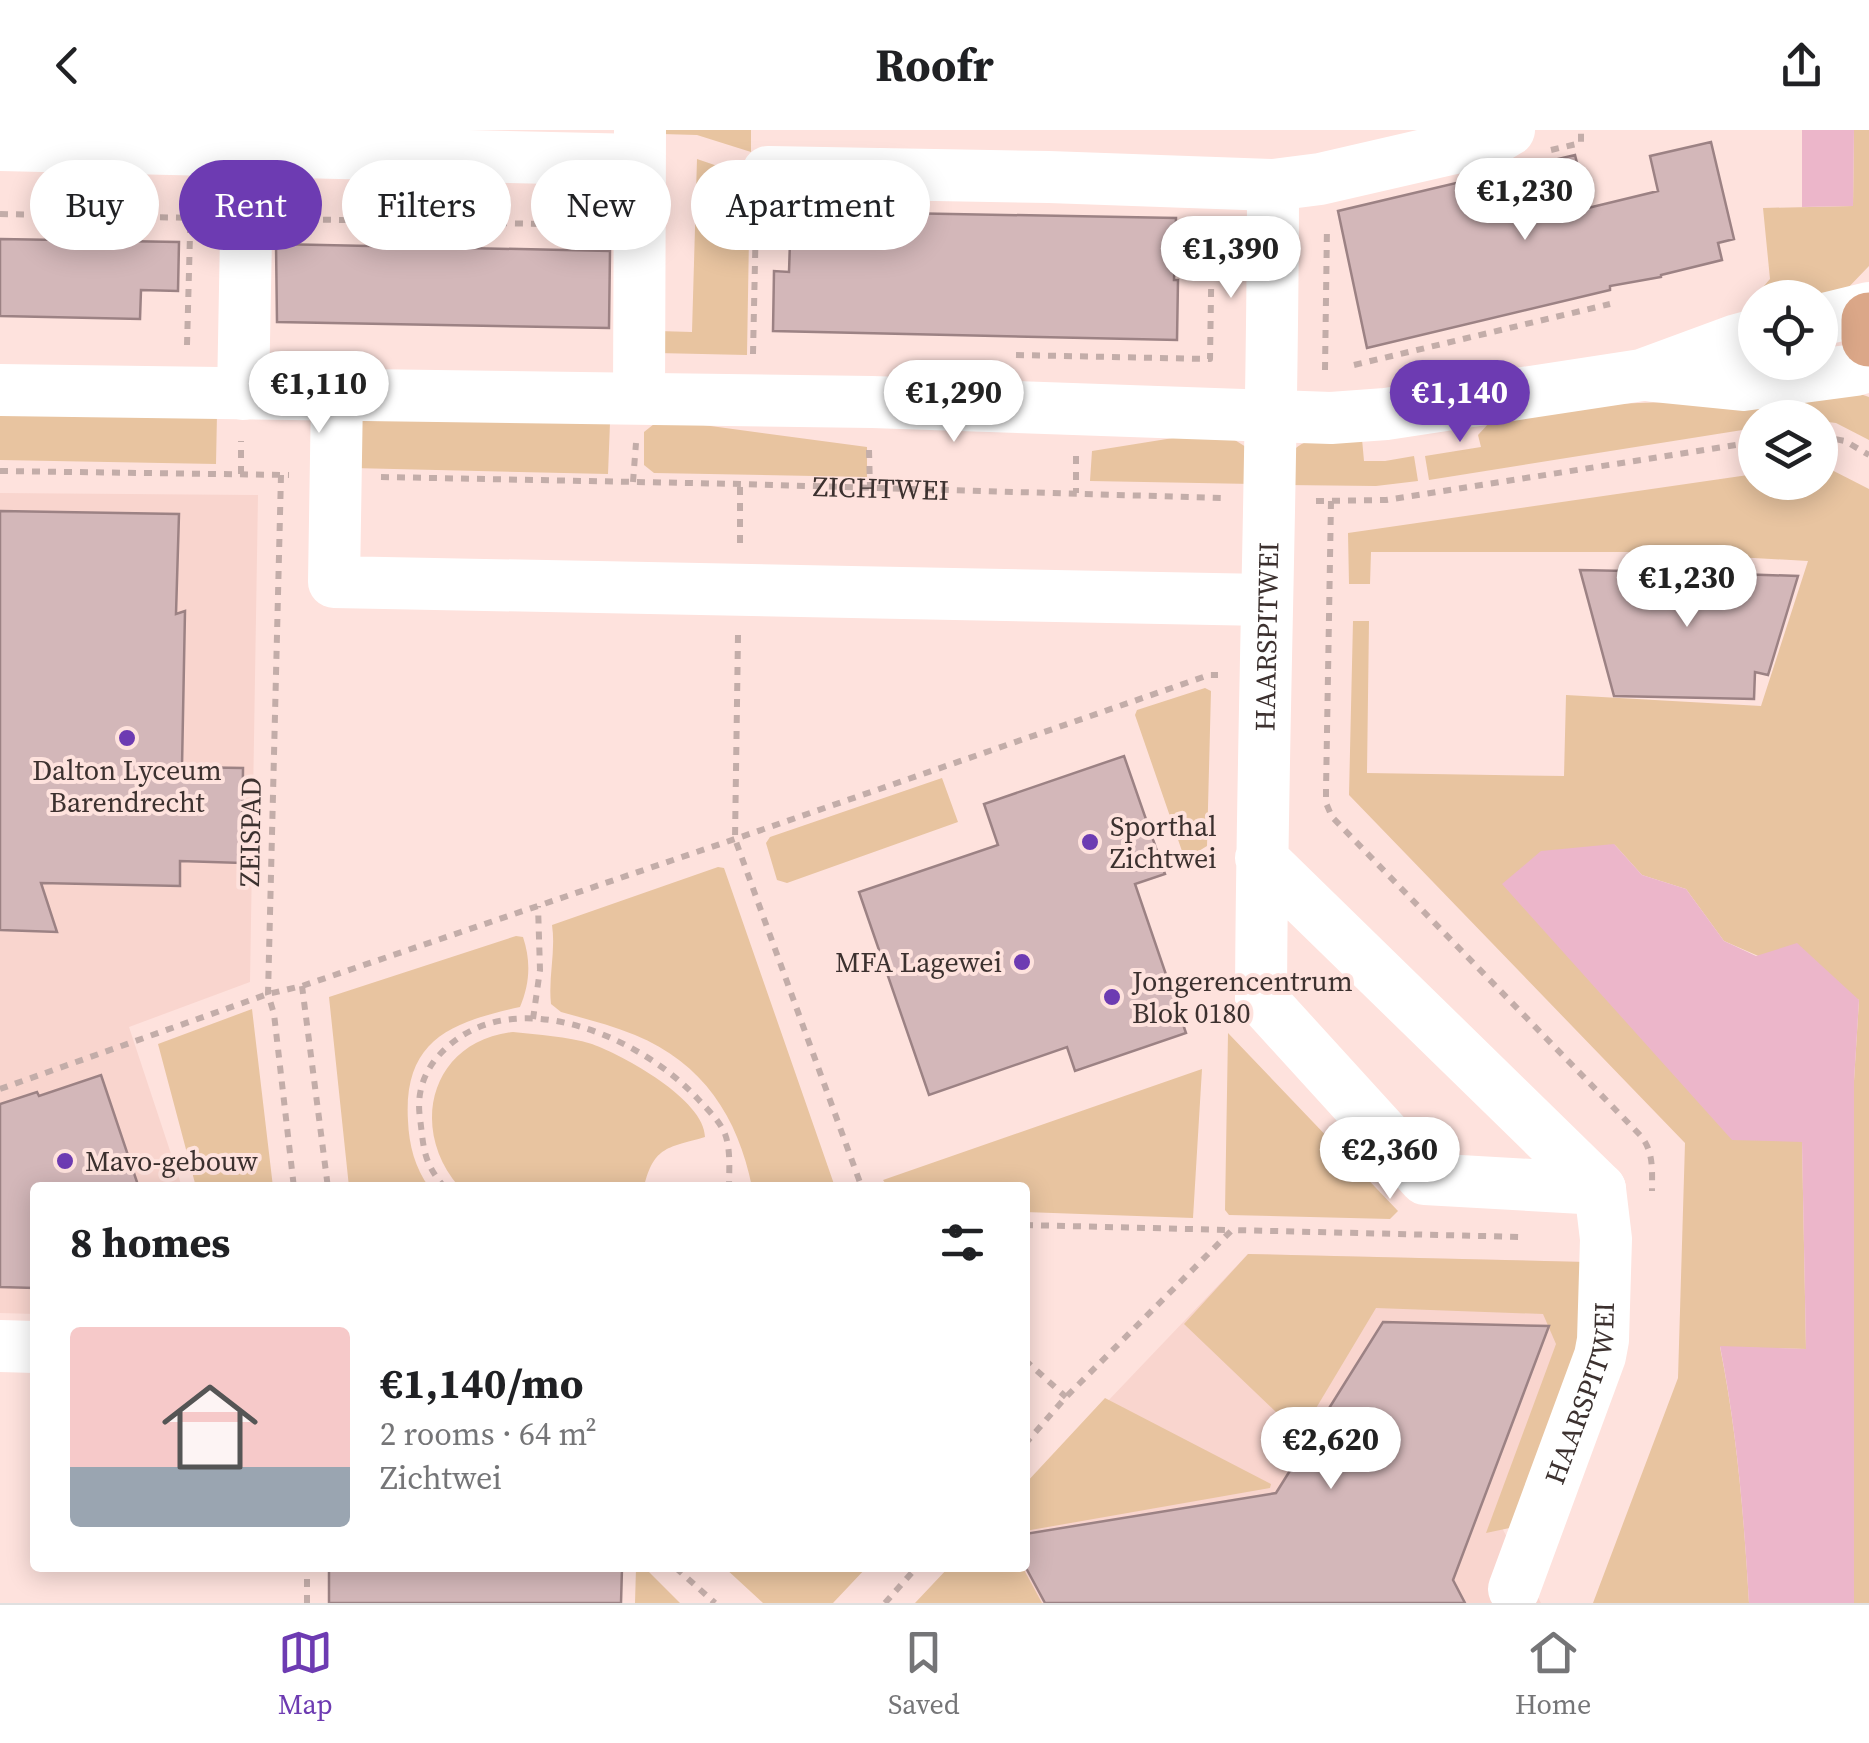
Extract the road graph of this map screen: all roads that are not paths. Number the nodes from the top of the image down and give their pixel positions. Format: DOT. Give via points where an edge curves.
graph roads {
  1 [pos="1509,130"];
  2 [pos="248,141"];
  3 [pos="0,145"];
  4 [pos="640,145"];
  5 [pos="989,153"];
  6 [pos="930,161"];
  7 [pos="1273,186"];
  8 [pos="1869,308"];
  9 [pos="1838,316"];
  10 [pos="1869,320"];
  11 [pos="1869,339"];
  12 [pos="1738,340"];
  13 [pos="1869,366"];
  14 [pos="1642,376"];
  15 [pos="0,390"];
  16 [pos="1272,393"];
  17 [pos="242,394"];
  18 [pos="337,395"];
  19 [pos="639,397"];
  20 [pos="1266,600"];
  21 [pos="1262,858"];
  22 [pos="1600,1189"];
  23 [pos="0,1346"];
  24 [pos="30,1347"];
  25 [pos="1514,1589"];
  1 -- 7 [label="street" via="1494,139"];
  2 -- 3 [label="street" via="193,150"];
  2 -- 4 [label="street"];
  2 -- 17 [label="street"];
  4 -- 19 [label="street"];
  5 -- 6 [label="street"];
  5 -- 7 [label="street"];
  7 -- 16 [label="street, HAARSPITWEI"];
  8 -- 9 [label="street"];
  10 -- 11 [label="main road"];
  12 -- 14 [label="street"];
  13 -- 14 [label="street" via="1744,385"];
  14 -- 16 [label="street" via="1331,418"];
  15 -- 17 [label="street"];
  16 -- 19 [label="street" via="1056,407"];
  16 -- 20 [label="street, HAARSPITWEI"];
  17 -- 18 [label="street"];
  18 -- 19 [label="street"];
  18 -- 20 [label="street" via="334,582"];
  20 -- 21 [label="street, HAARSPITWEI"];
  21 -- 22 [label="street"];
  21 -- 22 [label="street, HAARSPITWEI" via="1261,999 1425,1179"];
  22 -- 25 [label="street, HAARSPITWEI" via="1606,1239 1600,1356"];
  23 -- 24 [label="street"];
}
